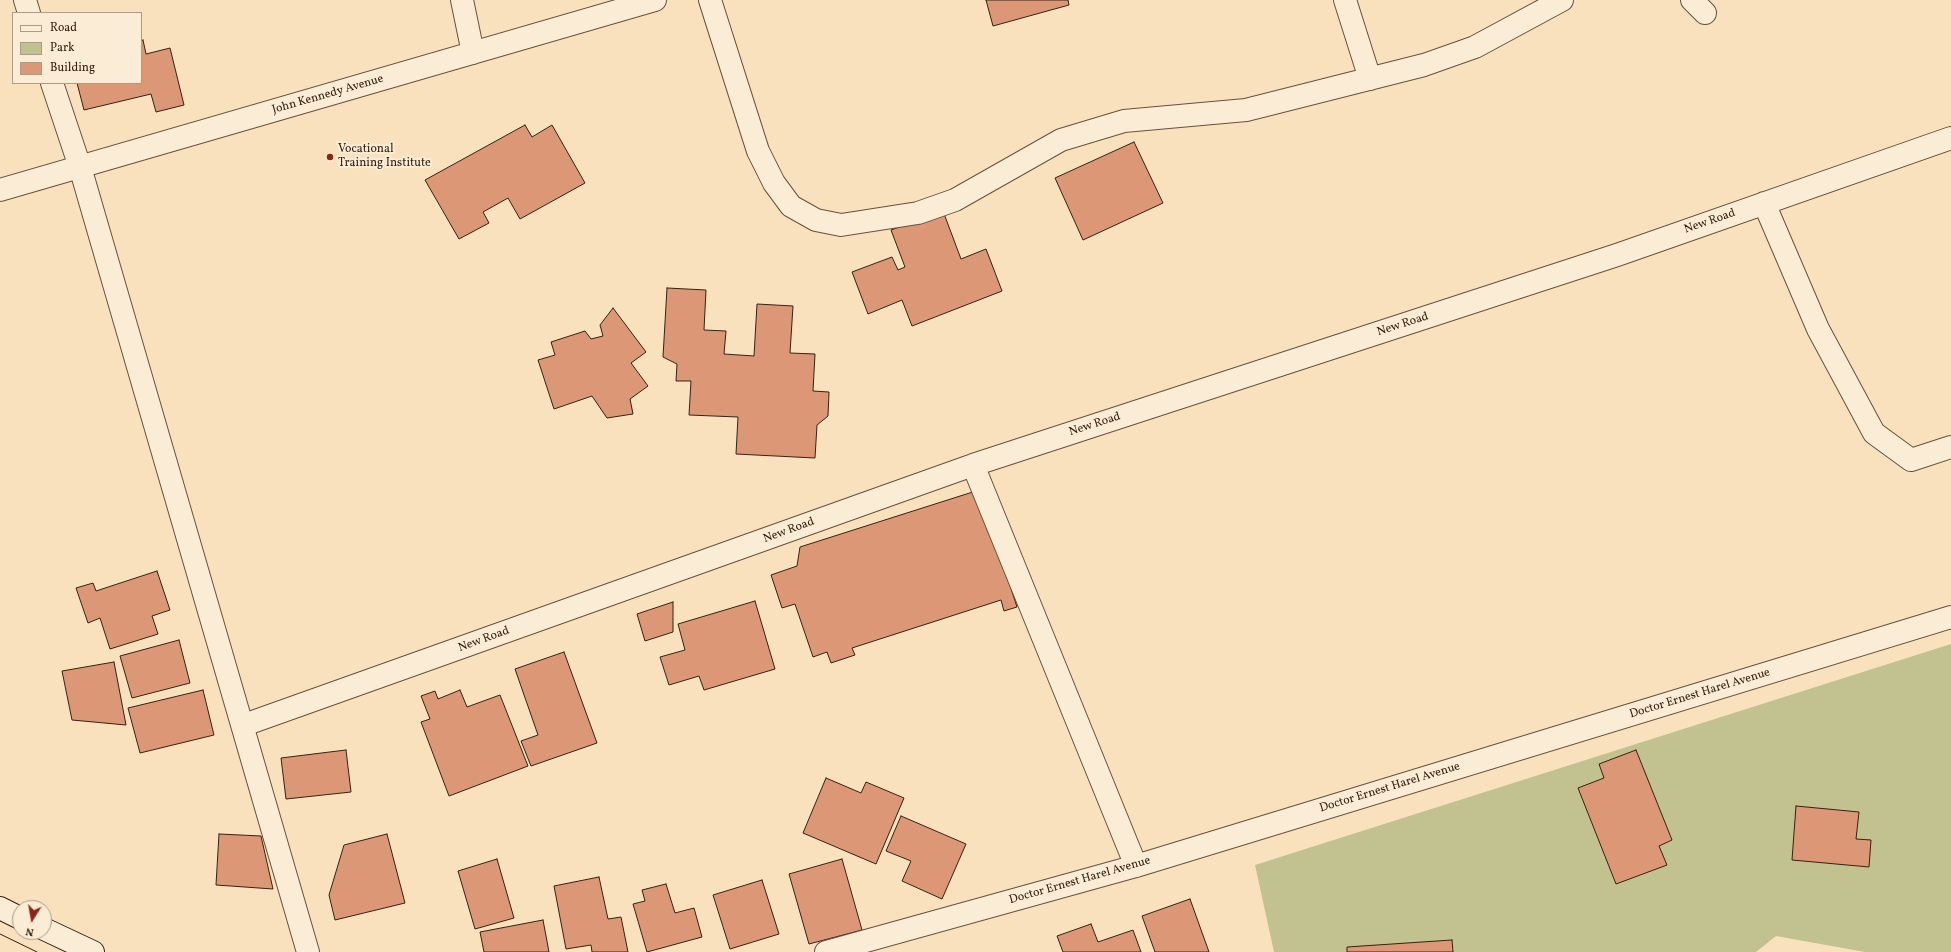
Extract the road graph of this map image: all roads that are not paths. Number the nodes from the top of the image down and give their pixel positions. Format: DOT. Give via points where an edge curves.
graph roads {
  1 [pos="25,0"];
  2 [pos="462,0"];
  3 [pos="655,0"];
  4 [pos="710,0"];
  5 [pos="1345,0"];
  6 [pos="1562,0"];
  7 [pos="29,12"];
  8 [pos="473,53"];
  9 [pos="1370,79"];
  10 [pos="52,84"];
  11 [pos="1951,138"];
  12 [pos="80,167"];
  13 [pos="0,190"];
  14 [pos="1764,203"];
  15 [pos="1951,447"];
  16 [pos="973,465"];
  17 [pos="1951,617"];
  18 [pos="244,725"];
  19 [pos="1136,866"];
  20 [pos="0,908"];
  21 [pos="12,914"];
  22 [pos="52,933"];
  23 [pos="93,952"];
  24 [pos="308,952"];
  25 [pos="826,952"];
  1 -- 7 [label="street"];
  2 -- 8 [label="street"];
  3 -- 8 [label="street, John Kennedy Avenue"];
  4 -- 9 [label="street" via="758,151 774,183 791,206 816,220 841,225 918,213 955,200 1062,140 1124,121 1246,110"];
  5 -- 9 [label="street"];
  6 -- 9 [label="street" via="1475,46 1424,65"];
  8 -- 12 [label="street, John Kennedy Avenue"];
  10 -- 12 [label="street"];
  11 -- 14 [label="street, New Road"];
  12 -- 13 [label="street, John Kennedy Avenue"];
  12 -- 18 [label="street"];
  14 -- 15 [label="street" via="1818,329 1874,433 1910,460"];
  14 -- 16 [label="street, New Road" via="1617,255"];
  16 -- 18 [label="street, New Road"];
  16 -- 19 [label="street"];
  17 -- 19 [label="street, Doctor Ernest Harel Avenue"];
  18 -- 24 [label="street"];
  19 -- 25 [label="street, Doctor Ernest Harel Avenue"];
  20 -- 21 [label="street"];
  22 -- 23 [label="street"];
}
